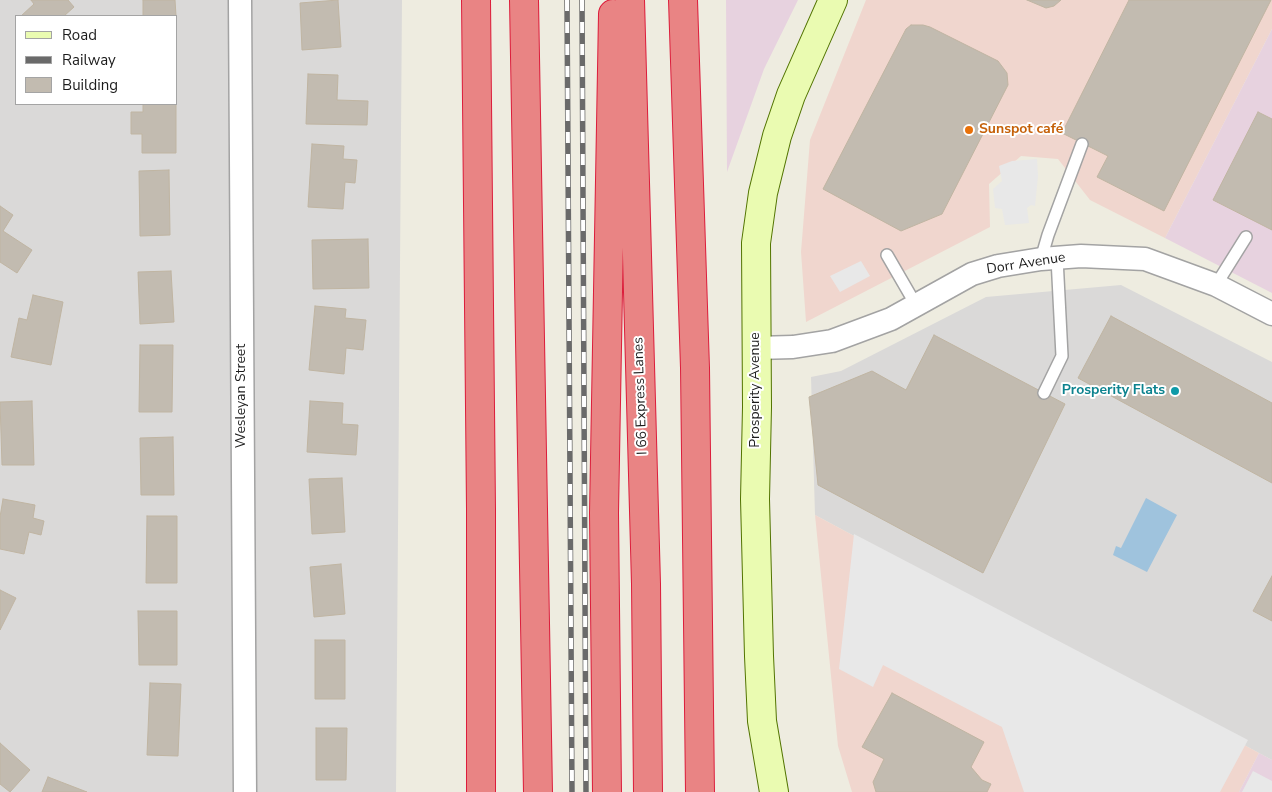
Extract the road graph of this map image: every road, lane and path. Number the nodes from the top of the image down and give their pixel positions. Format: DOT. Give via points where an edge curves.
graph roads {
  1 [pos="240,0"];
  2 [pos="476,0"];
  3 [pos="524,0"];
  4 [pos="613,0"];
  5 [pos="630,0"];
  6 [pos="682,0"];
  7 [pos="833,0"];
  8 [pos="1082,144"];
  9 [pos="1246,237"];
  10 [pos="888,254"];
  11 [pos="1049,259"];
  12 [pos="1216,285"];
  13 [pos="916,305"];
  14 [pos="1272,314"];
  15 [pos="756,348"];
  16 [pos="1044,393"];
  17 [pos="245,792"];
  18 [pos="480,792"];
  19 [pos="538,792"];
  20 [pos="607,792"];
  21 [pos="648,792"];
  22 [pos="700,792"];
  23 [pos="774,792"];
  1 -- 17 [label="street, Wesleyan Street"];
  2 -- 18 [label="highway"];
  3 -- 19 [label="highway"];
  4 -- 20 [label="highway" via="604,513"];
  5 -- 21 [label="highway, I 66 Express Lanes" via="646,584"];
  6 -- 22 [label="highway" via="695,378"];
  7 -- 15 [label="main road, Prosperity Avenue" via="783,118 766,176 756,244"];
  8 -- 11 [label="lane" via="1048,235"];
  9 -- 12 [label="lane"];
  10 -- 13 [label="lane"];
  11 -- 12 [label="street, Dorr Avenue" via="1081,256 1146,259"];
  11 -- 13 [label="street, Dorr Avenue" via="998,266 972,274"];
  11 -- 16 [label="lane" via="1062,356"];
  12 -- 14 [label="street, Dorr Avenue"];
  13 -- 15 [label="street, Dorr Avenue" via="892,319 832,341"];
  15 -- 23 [label="main road, Prosperity Avenue" via="755,499 760,673 762,721"];
}
